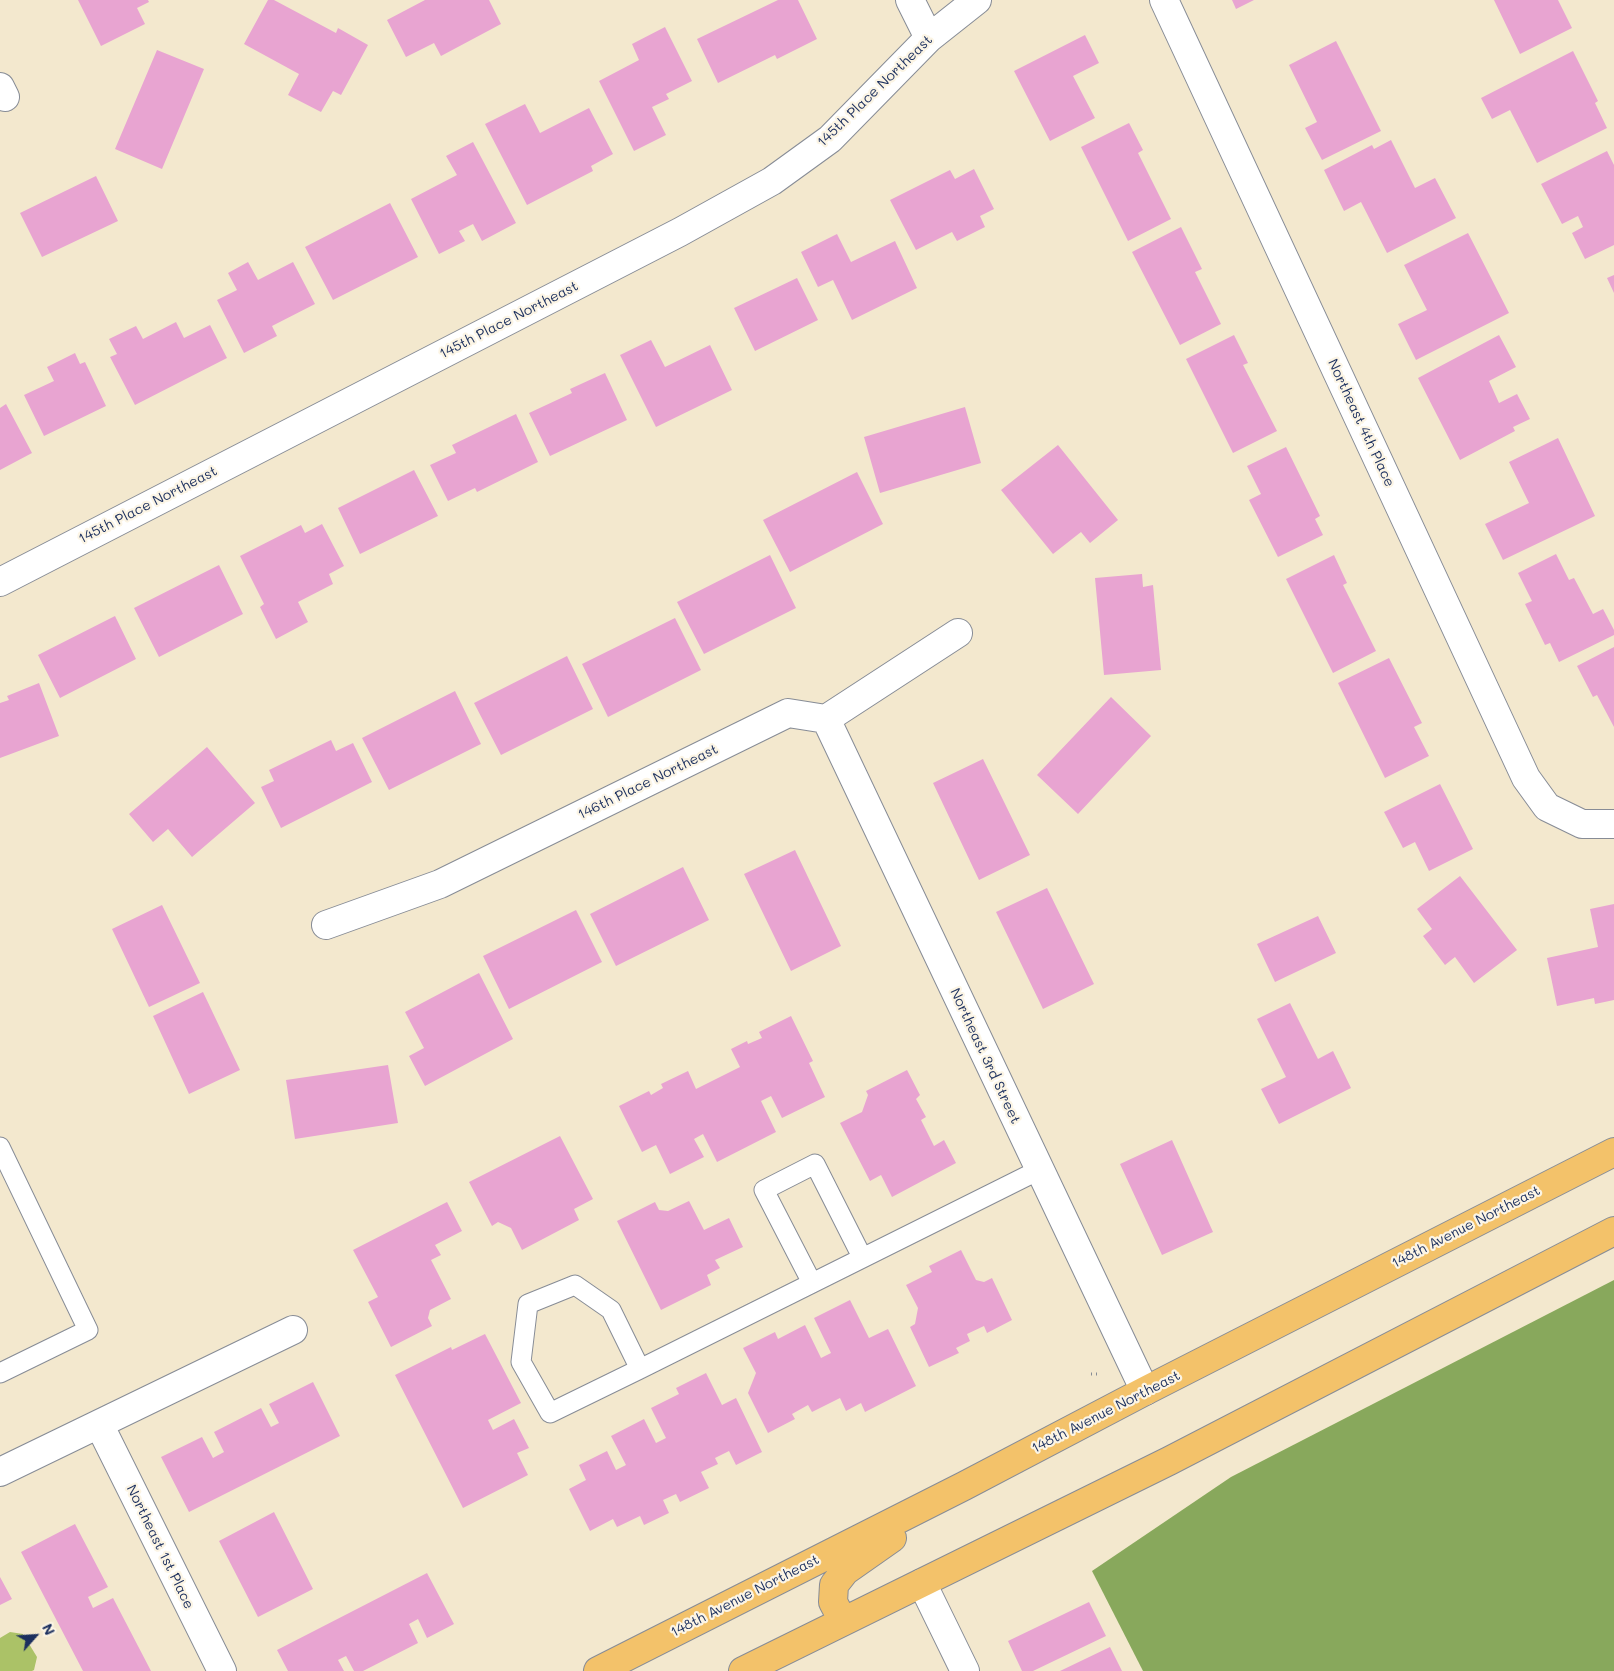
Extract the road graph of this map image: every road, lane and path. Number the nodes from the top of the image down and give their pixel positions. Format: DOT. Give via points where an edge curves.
graph roads {
  1 [pos="910,0"];
  2 [pos="977,0"];
  3 [pos="1164,0"];
  4 [pos="928,38"];
  5 [pos="0,582"];
  6 [pos="958,633"];
  7 [pos="826,719"];
  8 [pos="1614,824"];
  9 [pos="326,925"];
  10 [pos="0,1147"];
  11 [pos="1614,1152"];
  12 [pos="1039,1170"];
  13 [pos="1614,1231"];
  14 [pos="862,1258"];
  15 [pos="812,1283"];
  16 [pos="293,1330"];
  17 [pos="640,1369"];
  18 [pos="0,1374"];
  19 [pos="1091,1374"];
  20 [pos="1097,1374"];
  21 [pos="1145,1391"];
  22 [pos="99,1424"];
  23 [pos="0,1472"];
  24 [pos="964,1486"];
  25 [pos="922,1582"];
  26 [pos="843,1622"];
  27 [pos="222,1671"];
  28 [pos="598,1671"];
  29 [pos="743,1671"];
  30 [pos="965,1671"];
  1 -- 4 [label="street"];
  2 -- 4 [label="street, 145th Place Northeast"];
  3 -- 8 [label="street, Northeast 4th Place" via="1526,778 1547,807 1582,824"];
  4 -- 5 [label="street, 145th Place Northeast" via="830,140 772,181 680,232"];
  6 -- 7 [label="street"];
  7 -- 9 [label="street, 146th Place Northeast" via="788,713 440,884"];
  7 -- 12 [label="street, Northeast 3rd Street"];
  10 -- 18 [label="lane" via="88,1330"];
  11 -- 21 [label="main road, 148th Avenue Northeast"];
  12 -- 14 [label="lane"];
  12 -- 21 [label="street, Northeast 3rd Street"];
  13 -- 25 [label="main road" via="1169,1461"];
  14 -- 15 [label="lane"];
  14 -- 15 [label="lane" via="815,1164 798,1172 764,1190"];
  15 -- 17 [label="lane"];
  16 -- 22 [label="street"];
  17 -- 17 [label="lane" via="550,1412 521,1362 528,1304 575,1285 611,1310"];
  19 -- 20 [label="path"];
  21 -- 24 [label="main road, 148th Avenue Northeast"];
  22 -- 23 [label="street"];
  22 -- 27 [label="street, Northeast 1st Place"];
  24 -- 26 [label="main road" via="845,1571 834,1585 834,1602"];
  24 -- 28 [label="main road, 148th Avenue Northeast"];
  25 -- 26 [label="main road"];
  25 -- 30 [label="street"];
  26 -- 29 [label="main road"];
}
